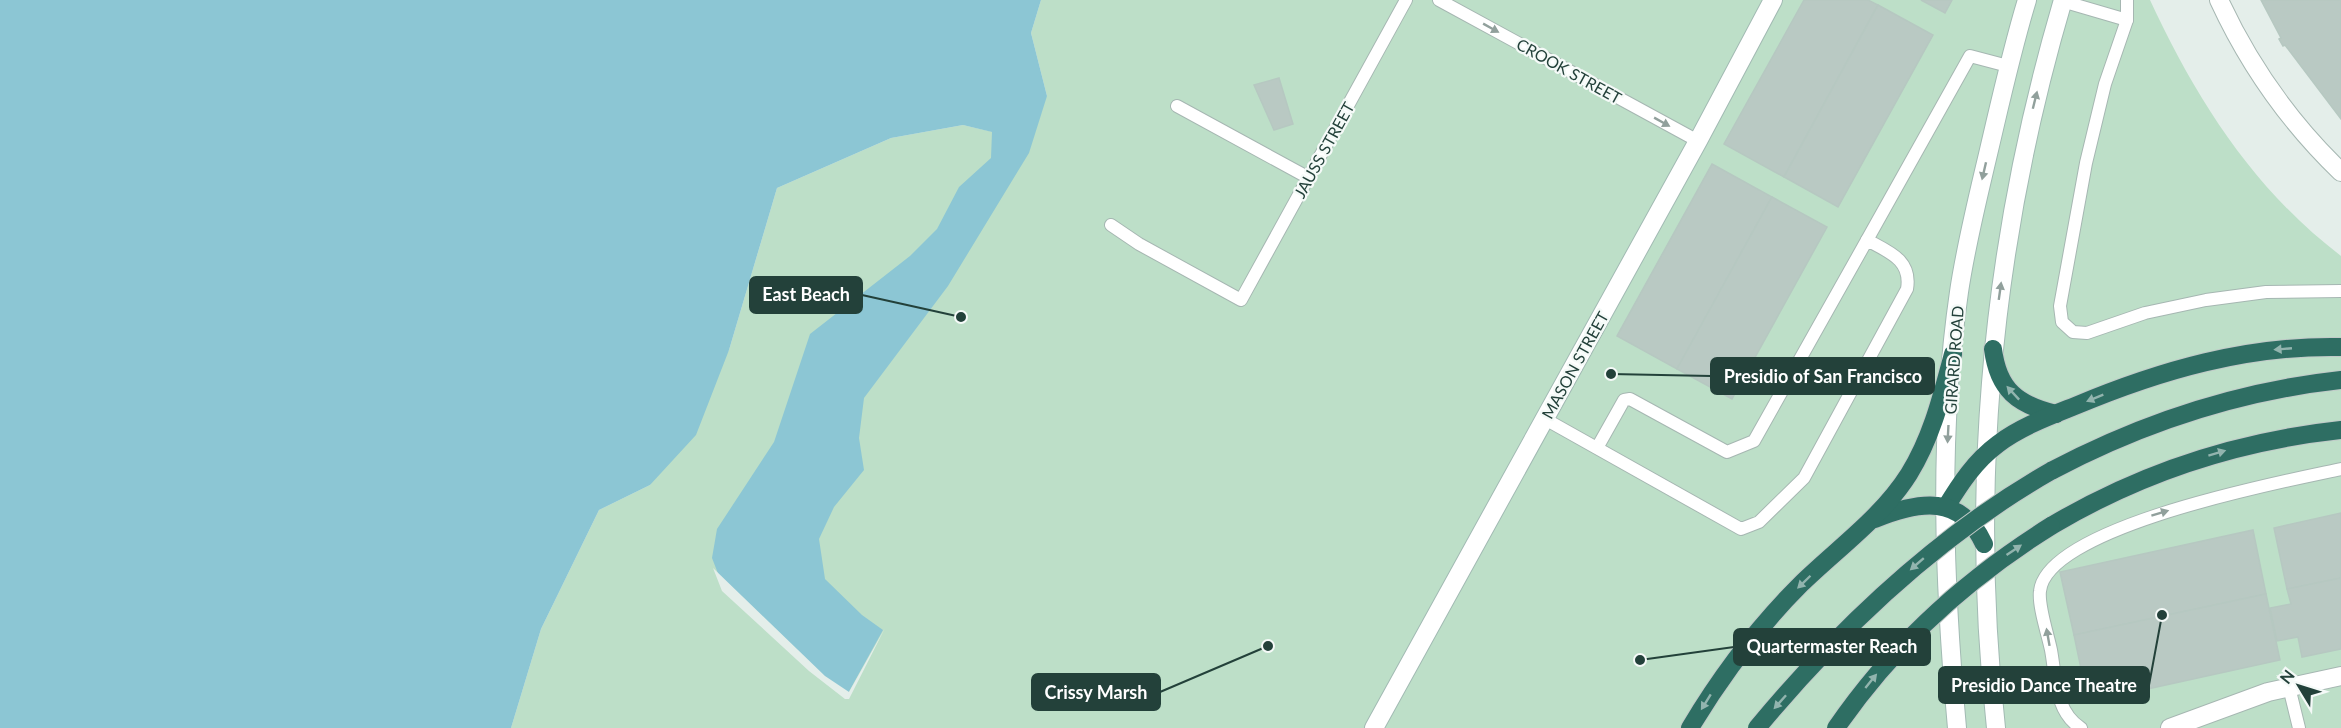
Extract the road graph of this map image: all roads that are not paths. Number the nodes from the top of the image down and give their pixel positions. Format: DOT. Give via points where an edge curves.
graph roads {
  1 [pos="1406,0"];
  2 [pos="1439,0"];
  3 [pos="1773,0"];
  4 [pos="2027,0"];
  5 [pos="2062,0"];
  6 [pos="2127,0"];
  7 [pos="2219,0"];
  8 [pos="2127,20"];
  9 [pos="2008,66"];
  10 [pos="1177,106"];
  11 [pos="1698,141"];
  12 [pos="2341,172"];
  13 [pos="1310,178"];
  14 [pos="1112,225"];
  15 [pos="1867,240"];
  16 [pos="2341,291"];
  17 [pos="2341,347"];
  18 [pos="1993,349"];
  19 [pos="1953,354"];
  20 [pos="2341,380"];
  21 [pos="2056,414"];
  22 [pos="1545,419"];
  23 [pos="2341,430"];
  24 [pos="1597,448"];
  25 [pos="1986,454"];
  26 [pos="2341,469"];
  27 [pos="1946,507"];
  28 [pos="1870,520"];
  29 [pos="1984,544"];
  30 [pos="2341,676"];
  31 [pos="2289,687"];
  32 [pos="1374,728"];
  33 [pos="1690,728"];
  34 [pos="1757,728"];
  35 [pos="1836,728"];
  36 [pos="1958,728"];
  37 [pos="1996,728"];
  38 [pos="2081,728"];
  39 [pos="2170,728"];
  40 [pos="2299,728"];
  1 -- 13 [label="lane, JAUSS STREET"];
  2 -- 11 [label="lane, CROOK STREET, one-way"];
  3 -- 11 [label="street, MASON STREET"];
  4 -- 9 [label="street, GIRARD ROAD"];
  5 -- 8 [label="lane"];
  18 -- 5 [label="street, one-way" via="2016,189"];
  6 -- 8 [label="lane"];
  7 -- 12 [label="street" via="2243,50 2274,97"];
  8 -- 16 [label="lane" via="2105,84 2079,198 2060,306 2067,328 2087,333 2156,311 2236,295"];
  9 -- 15 [label="lane" via="1970,56"];
  9 -- 19 [label="street, GIRARD ROAD, one-way" via="1970,232"];
  10 -- 13 [label="lane"];
  11 -- 22 [label="street, MASON STREET"];
  13 -- 14 [label="lane, JAUSS STREET" via="1241,300"];
  15 -- 24 [label="lane" via="1754,441 1727,452 1630,399 1624,400"];
  15 -- 24 [label="lane" via="1905,266 1909,276 1906,289 1804,478 1760,522 1741,529"];
  17 -- 21 [label="highway, one-way" via="2265,351 2201,362 2129,384"];
  21 -- 18 [label="highway, one-way" via="2029,406 2012,393 1997,368"];
  18 -- 25 [label="street"];
  19 -- 27 [label="street, GIRARD ROAD, one-way"];
  19 -- 28 [label="highway" via="1920,455 1903,483"];
  20 -- 34 [label="highway, one-way, bridge" via="2247,396 2181,415 2125,435 2051,471 1987,510 1914,566 1831,646"];
  21 -- 25 [label="highway" via="2009,437"];
  22 -- 24 [label="lane"];
  22 -- 32 [label="street, MASON STREET"];
  35 -- 23 [label="highway, one-way, bridge" via="1872,680 1920,627 1985,571 2051,525 2123,488 2188,462 2254,444"];
  25 -- 27 [label="highway"];
  25 -- 29 [label="street"];
  38 -- 26 [label="lane, one-way" via="2061,707 2040,591 2051,568 2086,546 2151,516 2209,498"];
  27 -- 28 [label="highway" via="1912,506"];
  27 -- 29 [label="highway" via="1963,514 1977,527"];
  27 -- 36 [label="street, GIRARD ROAD"];
  28 -- 33 [label="highway, one-way" via="1785,601 1751,640"];
  29 -- 37 [label="street"];
  30 -- 31 [label="street"];
  31 -- 39 [label="street"];
  31 -- 40 [label="lane"];
}
